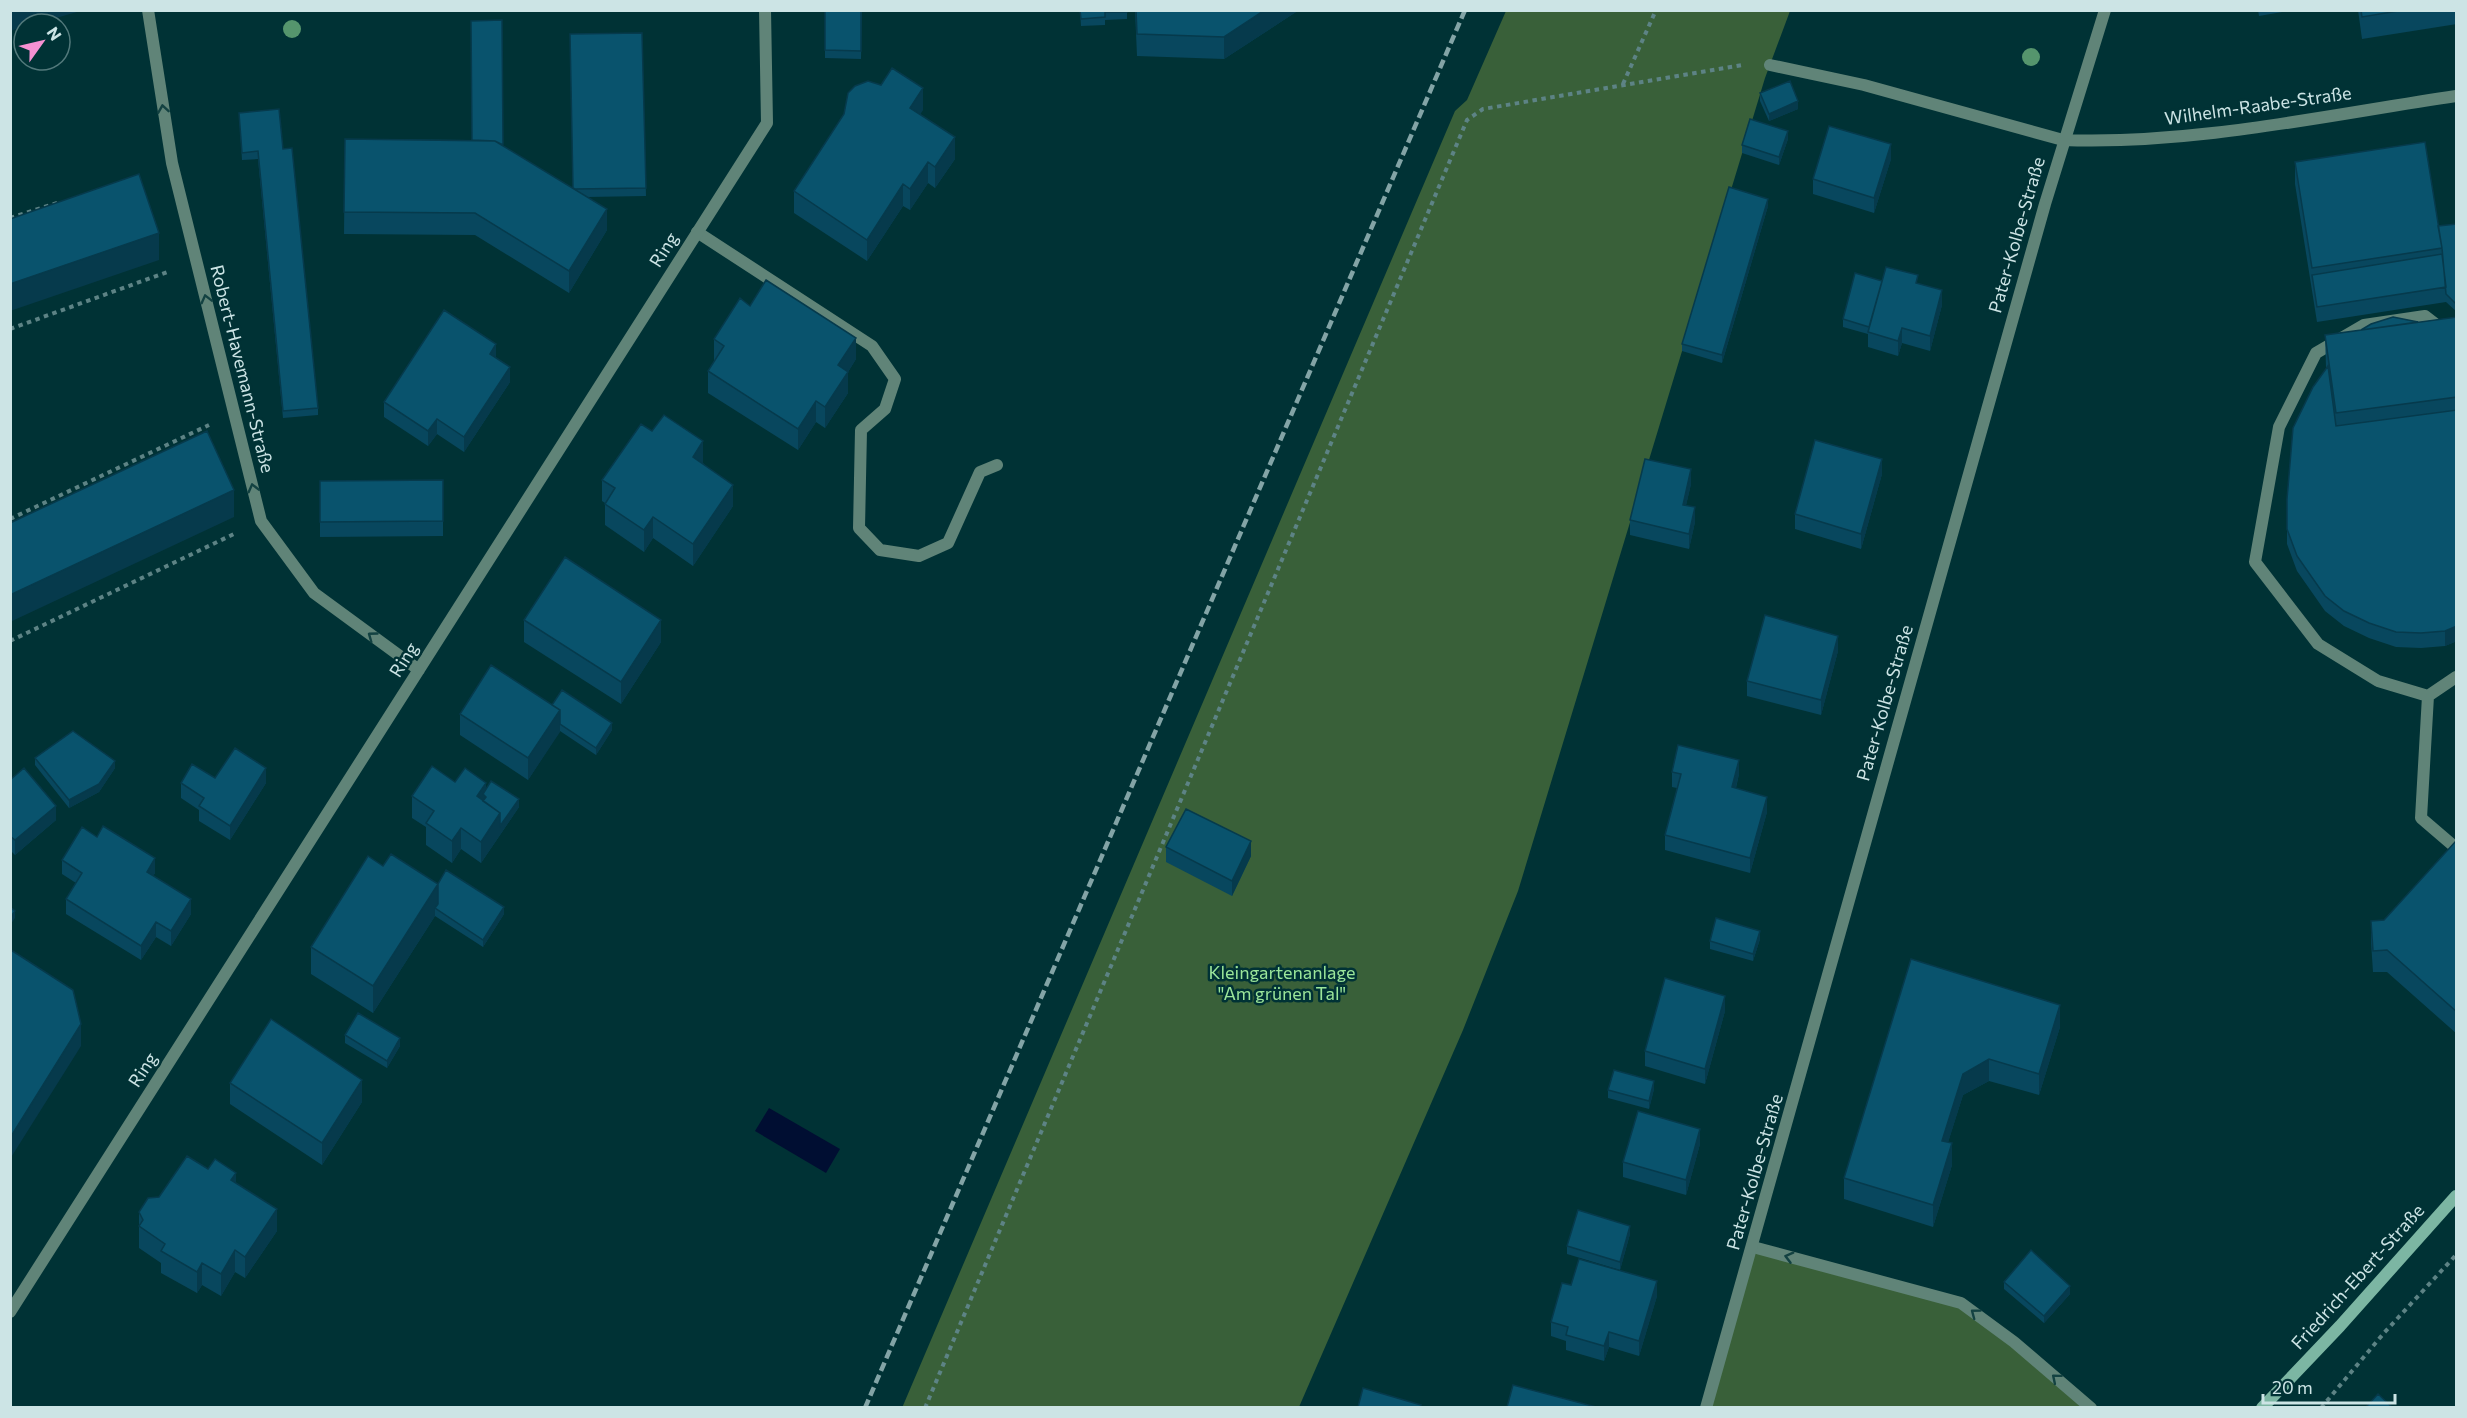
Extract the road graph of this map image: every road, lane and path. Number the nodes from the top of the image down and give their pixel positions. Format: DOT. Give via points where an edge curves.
graph roads {
  1 [pos="148,10"];
  2 [pos="765,10"];
  3 [pos="1656,10"];
  4 [pos="2105,10"];
  5 [pos="1770,65"];
  6 [pos="1623,85"];
  7 [pos="2457,96"];
  8 [pos="2063,140"];
  9 [pos="70,198"];
  10 [pos="10,218"];
  11 [pos="697,232"];
  12 [pos="196,262"];
  13 [pos="10,329"];
  14 [pos="2457,340"];
  15 [pos="234,413"];
  16 [pos="137,460"];
  17 [pos="997,465"];
  18 [pos="141,468"];
  19 [pos="26,512"];
  20 [pos="10,519"];
  21 [pos="30,520"];
  22 [pos="261,521"];
  23 [pos="10,641"];
  24 [pos="419,670"];
  25 [pos="2457,677"];
  26 [pos="2428,696"];
  27 [pos="2457,849"];
  28 [pos="2457,1196"];
  29 [pos="1753,1247"];
  30 [pos="2457,1255"];
  31 [pos="10,1312"];
  32 [pos="925,1407"];
  33 [pos="1706,1407"];
  34 [pos="2091,1407"];
  35 [pos="2262,1407"];
  36 [pos="2321,1407"];
  12 -- 1 [label="street, Robert-Havemann-Straße, one-way" via="172,163"];
  2 -- 11 [label="street, Ring" via="767,123"];
  3 -- 6 [label="path"];
  4 -- 8 [label="street, Pater-Kolbe-Straße"];
  5 -- 6 [label="path" via="1757,62"];
  5 -- 8 [label="street, Wilhelm-Raabe-Straße" via="1864,85"];
  6 -- 32 [label="path" via="1483,109 1467,120"];
  7 -- 8 [label="street, Wilhelm-Raabe-Straße" via="2217,132 2115,142"];
  8 -- 29 [label="street, Pater-Kolbe-Straße"];
  9 -- 10 [label="path"];
  11 -- 17 [label="street" via="872,346 895,379 885,409 861,430 859,528 880,550 919,556 948,543 980,472"];
  11 -- 24 [label="street, Ring"];
  12 -- 13 [label="path"];
  15 -- 12 [label="street, Robert-Havemann-Straße, one-way"];
  14 -- 26 [label="street" via="2426,316 2364,325 2316,353 2279,427 2255,562 2318,644 2378,681"];
  15 -- 16 [label="path"];
  22 -- 15 [label="street, Robert-Havemann-Straße, one-way"];
  16 -- 18 [label="path"];
  16 -- 19 [label="path"];
  19 -- 20 [label="path"];
  19 -- 21 [label="path"];
  22 -- 23 [label="path"];
  24 -- 22 [label="street, Robert-Havemann-Straße, one-way" via="314,594"];
  24 -- 31 [label="street, Ring"];
  25 -- 26 [label="street"];
  26 -- 27 [label="street" via="2421,818"];
  28 -- 35 [label="street, Friedrich-Ebert-Straße"];
  29 -- 33 [label="street, Pater-Kolbe-Straße"];
  34 -- 29 [label="street, one-way" via="1961,1303"];
  30 -- 36 [label="path"];
}
